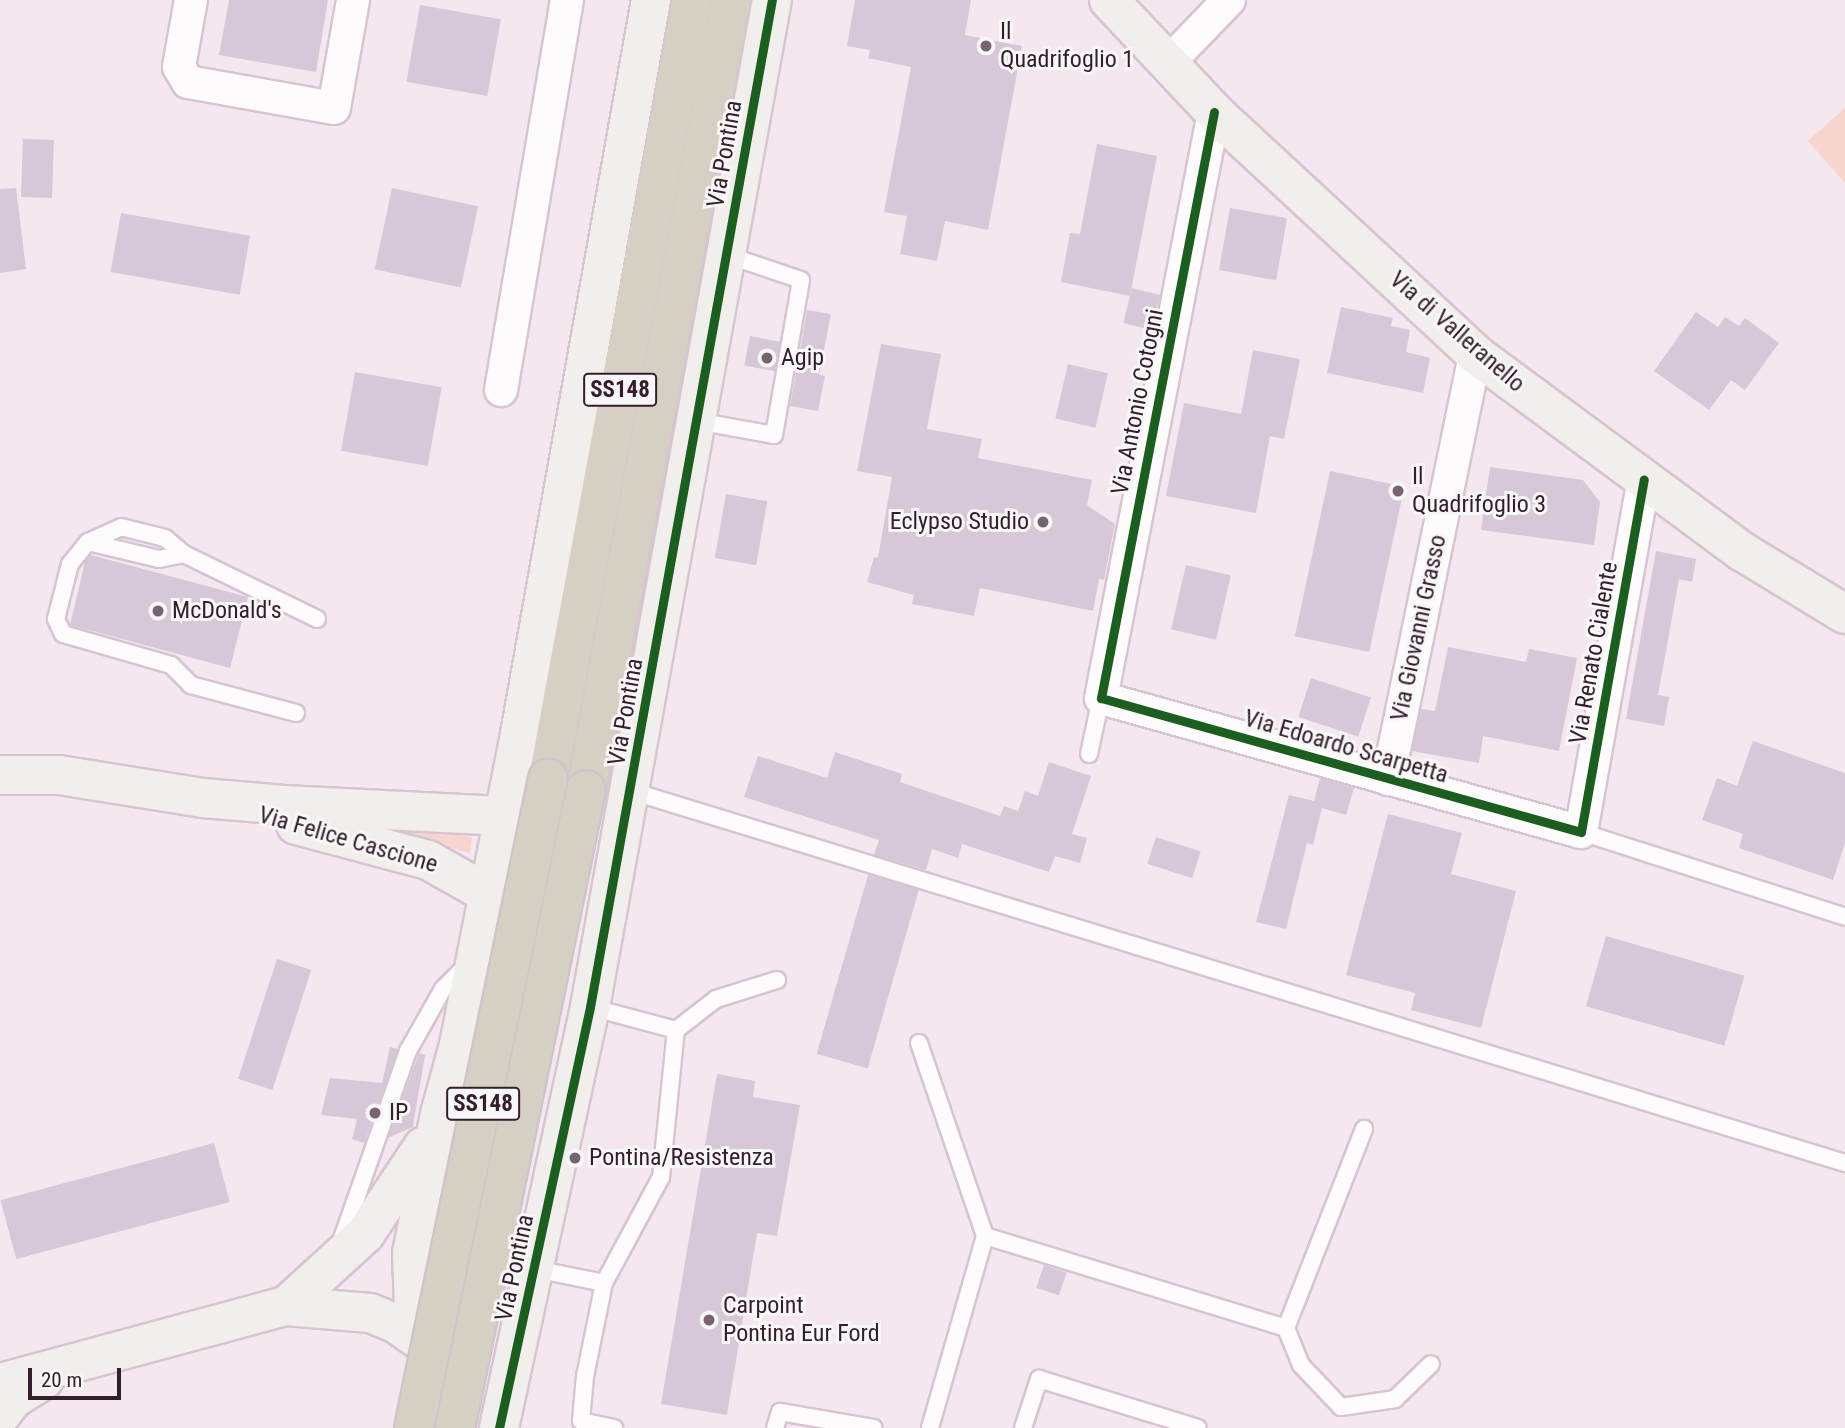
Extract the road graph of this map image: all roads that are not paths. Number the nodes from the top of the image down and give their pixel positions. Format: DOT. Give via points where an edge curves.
graph roads {
  1 [pos="191,0"];
  2 [pos="353,0"];
  3 [pos="567,0"];
  4 [pos="651,0"];
  5 [pos="692,0"];
  6 [pos="731,0"];
  7 [pos="772,0"];
  8 [pos="1110,0"];
  9 [pos="1230,0"];
  10 [pos="1170,61"];
  11 [pos="1214,112"];
  12 [pos="727,256"];
  13 [pos="1475,354"];
  14 [pos="501,390"];
  15 [pos="697,421"];
  16 [pos="1644,480"];
  17 [pos="1845,614"];
  18 [pos="317,619"];
  19 [pos="1101,698"];
  20 [pos="296,713"];
  21 [pos="1089,754"];
  22 [pos="0,775"];
  23 [pos="1388,779"];
  24 [pos="631,791"];
  25 [pos="203,798"];
  26 [pos="503,816"];
  27 [pos="1581,832"];
  28 [pos="488,894"];
  29 [pos="1845,917"];
  30 [pos="477,956"];
  31 [pos="777,980"];
  32 [pos="590,1007"];
  33 [pos="676,1030"];
  34 [pos="919,1043"];
  35 [pos="440,1114"];
  36 [pos="1364,1129"];
  37 [pos="1845,1163"];
  38 [pos="985,1236"];
  39 [pos="332,1266"];
  40 [pos="535,1269"];
  41 [pos="604,1283"];
  42 [pos="286,1306"];
  43 [pos="1286,1328"];
  44 [pos="519,1341"];
  45 [pos="441,1355"];
  46 [pos="1431,1364"];
  47 [pos="67,1366"];
  48 [pos="0,1383"];
  49 [pos="0,1416"];
  50 [pos="501,1422"];
  51 [pos="580,1424"];
  52 [pos="414,1428"];
  53 [pos="455,1428"];
  54 [pos="614,1428"];
  55 [pos="775,1428"];
  56 [pos="874,1428"];
  57 [pos="929,1428"];
  58 [pos="1023,1428"];
  59 [pos="1198,1428"];
  1 -- 2 [label="street" via="179,67 188,82 334,108"];
  3 -- 14 [label="street"];
  4 -- 26 [label="street"];
  5 -- 52 [label="highway, SS148, bridge" via="548,779"];
  6 -- 53 [label="highway, Via Pontina / SS148, bridge" via="586,790"];
  7 -- 12 [label="street, Via Pontina"];
  8 -- 10 [label="street, Via di Valleranello"];
  9 -- 10 [label="street"];
  10 -- 11 [label="street, Via di Valleranello"];
  11 -- 13 [label="street, Via di Valleranello"];
  11 -- 19 [label="street, Via Antonio Cotogni"];
  12 -- 15 [label="street, Via Pontina"];
  12 -- 15 [label="lane" via="801,280 774,435"];
  13 -- 16 [label="street, Via di Valleranello"];
  13 -- 23 [label="street, Via Giovanni Grasso"];
  15 -- 24 [label="street, Via Pontina"];
  16 -- 17 [label="street, Via di Valleranello" via="1743,552"];
  16 -- 27 [label="street, Via Renato Cialente"];
  18 -- 20 [label="lane" via="184,554 165,538 121,527 89,542 70,564 56,619 63,634 172,666 191,685"];
  19 -- 21 [label="lane"];
  19 -- 23 [label="street, Via Edoardo Scarpetta"];
  22 -- 25 [label="street, Via Felice Cascione" via="59,775"];
  23 -- 27 [label="street, Via Edoardo Scarpetta"];
  24 -- 32 [label="street, Via Pontina"];
  24 -- 37 [label="lane"];
  25 -- 26 [label="street, Via Felice Cascione" via="374,812"];
  25 -- 28 [label="street, Via Felice Cascione" via="428,860"];
  26 -- 28 [label="street"];
  27 -- 29 [label="lane"];
  28 -- 30 [label="street"];
  30 -- 35 [label="street"];
  30 -- 39 [label="lane" via="443,989 408,1051"];
  31 -- 33 [label="lane" via="716,999"];
  32 -- 33 [label="lane"];
  32 -- 40 [label="street, Via Pontina"];
  33 -- 41 [label="lane" via="661,1177"];
  34 -- 38 [label="lane"];
  35 -- 39 [label="street" via="388,1206"];
  35 -- 45 [label="street" via="411,1267 414,1310"];
  36 -- 43 [label="lane"];
  38 -- 43 [label="lane"];
  38 -- 57 [label="lane"];
  39 -- 42 [label="street"];
  40 -- 41 [label="lane"];
  40 -- 44 [label="street, Via Pontina"];
  41 -- 51 [label="lane"];
  42 -- 45 [label="street, Via Pontina" via="370,1313"];
  42 -- 47 [label="street"];
  43 -- 46 [label="lane" via="1301,1365 1341,1407 1395,1399"];
  44 -- 45 [label="street" via="488,1364"];
  44 -- 50 [label="street, Via Pontina"];
  45 -- 50 [label="street, Via Pontina" via="485,1390"];
  47 -- 48 [label="street"];
  47 -- 49 [label="street" via="13,1399"];
  51 -- 54 [label="lane"];
  55 -- 56 [label="lane" via="780,1412"];
  58 -- 59 [label="lane" via="1039,1379"];
}
